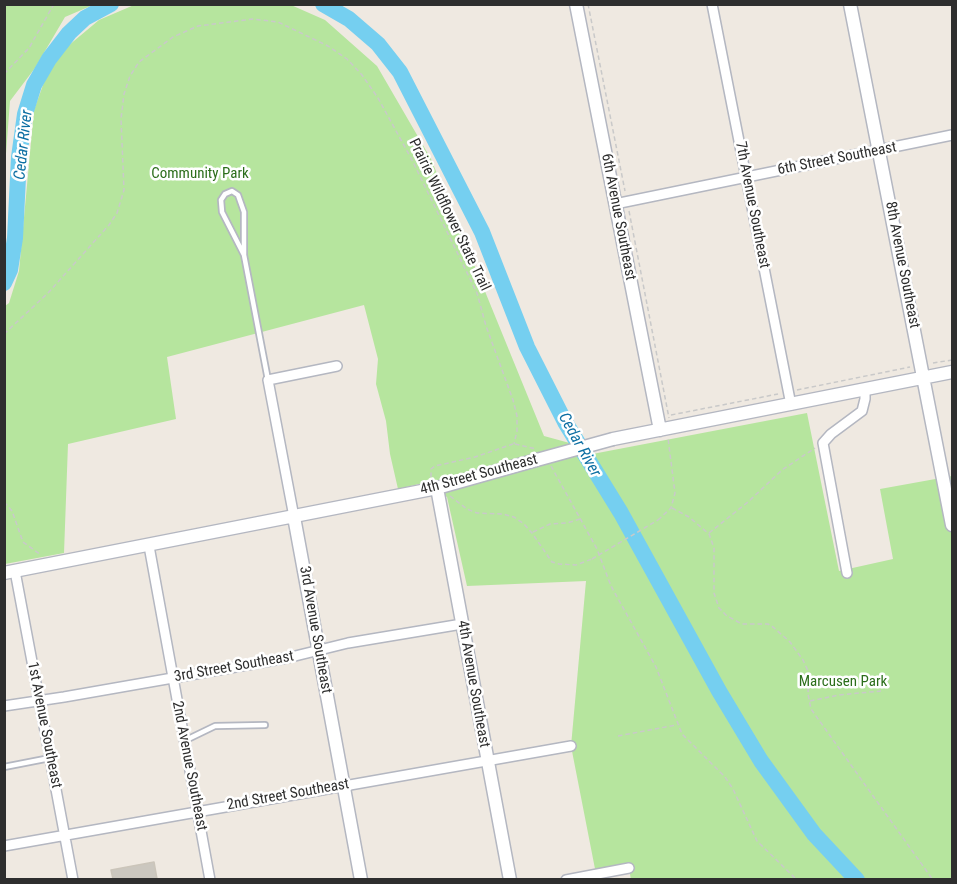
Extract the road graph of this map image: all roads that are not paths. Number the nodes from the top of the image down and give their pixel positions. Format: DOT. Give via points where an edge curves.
graph roads {
  1 [pos="576,4"];
  2 [pos="712,4"];
  3 [pos="850,4"];
  4 [pos="952,135"];
  5 [pos="879,151"];
  6 [pos="746,178"];
  7 [pos="615,204"];
  8 [pos="244,255"];
  9 [pos="337,366"];
  10 [pos="952,372"];
  11 [pos="924,378"];
  12 [pos="268,380"];
  13 [pos="865,390"];
  14 [pos="790,398"];
  15 [pos="665,429"];
  16 [pos="437,489"];
  17 [pos="294,517"];
  18 [pos="952,525"];
  19 [pos="149,546"];
  20 [pos="10,572"];
  21 [pos="847,573"];
  22 [pos="462,624"];
  23 [pos="319,650"];
  24 [pos="173,678"];
  25 [pos="39,700"];
  26 [pos="4,706"];
  27 [pos="265,725"];
  28 [pos="184,741"];
  29 [pos="571,746"];
  30 [pos="50,759"];
  31 [pos="487,760"];
  32 [pos="4,767"];
  33 [pos="344,785"];
  34 [pos="197,811"];
  35 [pos="64,835"];
  36 [pos="4,846"];
  37 [pos="629,868"];
  38 [pos="73,879"];
  39 [pos="210,879"];
  40 [pos="361,879"];
  41 [pos="510,879"];
  42 [pos="566,879"];
  1 -- 7 [label="street, 6th Avenue Southeast"];
  2 -- 6 [label="street, 7th Avenue Southeast"];
  3 -- 5 [label="street, 8th Avenue Southeast"];
  4 -- 5 [label="street, 6th Street Southeast"];
  5 -- 6 [label="street, 6th Street Southeast"];
  5 -- 11 [label="street, 8th Avenue Southeast"];
  6 -- 7 [label="street, 6th Street Southeast"];
  6 -- 14 [label="street, 7th Avenue Southeast"];
  7 -- 15 [label="street, 6th Avenue Southeast"];
  8 -- 8 [label="lane" via="244,212 232,190 221,200 222,212"];
  8 -- 12 [label="lane"];
  9 -- 12 [label="street"];
  10 -- 11 [label="street, 4th Street Southeast"];
  11 -- 13 [label="street, 4th Street Southeast"];
  11 -- 18 [label="street, 8th Avenue Southeast"];
  12 -- 17 [label="street, 3rd Avenue Southeast"];
  13 -- 14 [label="street, 4th Street Southeast"];
  13 -- 21 [label="street" via="862,411 823,443"];
  14 -- 15 [label="street, 4th Street Southeast"];
  15 -- 16 [label="street, 4th Street Southeast, bridge" via="537,457"];
  16 -- 17 [label="street, 4th Street Southeast"];
  16 -- 22 [label="street, 4th Avenue Southeast"];
  17 -- 19 [label="street, 4th Street Southeast"];
  17 -- 23 [label="street, 3rd Avenue Southeast"];
  19 -- 20 [label="street, 4th Street Southeast"];
  19 -- 24 [label="street, 2nd Avenue Southeast"];
  20 -- 25 [label="street, 1st Avenue Southeast"];
  22 -- 23 [label="street, 3rd Street Southeast"];
  22 -- 31 [label="street, 4th Avenue Southeast"];
  23 -- 24 [label="street, 3rd Street Southeast"];
  23 -- 33 [label="street, 3rd Avenue Southeast"];
  24 -- 25 [label="street, 3rd Street Southeast"];
  24 -- 28 [label="street, 2nd Avenue Southeast"];
  25 -- 26 [label="street, 3rd Street Southeast"];
  25 -- 30 [label="street, 1st Avenue Southeast"];
  27 -- 28 [label="lane" via="214,726"];
  28 -- 34 [label="street, 2nd Avenue Southeast"];
  29 -- 31 [label="street, 2nd Street Southeast"];
  30 -- 32 [label="lane"];
  30 -- 35 [label="street, 1st Avenue Southeast"];
  31 -- 33 [label="street, 2nd Street Southeast"];
  31 -- 41 [label="street, 4th Avenue Southeast"];
  33 -- 34 [label="street, 2nd Street Southeast"];
  33 -- 40 [label="street, 3rd Avenue Southeast"];
  34 -- 35 [label="street, 2nd Street Southeast"];
  34 -- 39 [label="street, 2nd Avenue Southeast"];
  35 -- 36 [label="street, 2nd Street Southeast"];
  35 -- 38 [label="street, 1st Avenue Southeast"];
  37 -- 42 [label="street"];
}
